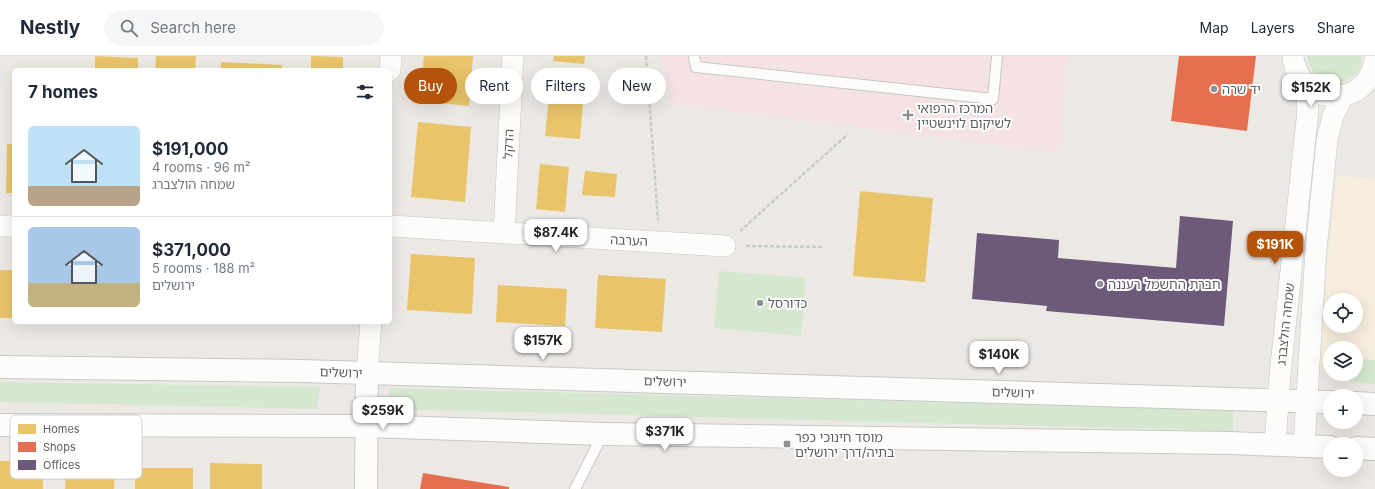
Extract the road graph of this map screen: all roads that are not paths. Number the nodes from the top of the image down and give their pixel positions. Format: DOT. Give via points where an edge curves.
graph roads {
  1 [pos="391,56"];
  2 [pos="513,56"];
  3 [pos="694,56"];
  4 [pos="997,56"];
  5 [pos="1293,56"];
  6 [pos="390,68"];
  7 [pos="1374,69"];
  8 [pos="1306,85"];
  9 [pos="1343,96"];
  10 [pos="0,226"];
  11 [pos="12,226"];
  12 [pos="392,226"];
  13 [pos="504,233"];
  14 [pos="725,246"];
  15 [pos="371,324"];
  16 [pos="0,367"];
  17 [pos="367,372"];
  18 [pos="1278,400"];
  19 [pos="1306,401"];
  20 [pos="1323,402"];
  21 [pos="1363,403"];
  22 [pos="1375,404"];
  23 [pos="0,425"];
  24 [pos="10,425"];
  25 [pos="142,425"];
  26 [pos="366,426"];
  27 [pos="603,434"];
  28 [pos="1275,445"];
  29 [pos="1304,446"];
  30 [pos="1323,447"];
  31 [pos="1363,448"];
  32 [pos="1375,449"];
  33 [pos="366,489"];
  34 [pos="575,489"];
  1 -- 6 [label="street"];
  2 -- 13 [label="street, הדקל"];
  3 -- 4 [label="lane" via="696,67 993,99"];
  5 -- 8 [label="street" via="1297,74"];
  7 -- 9 [label="street" via="1364,84"];
  8 -- 9 [label="street" via="1318,93"];
  8 -- 18 [label="street, שמחה הולצברג" via="1308,110"];
  9 -- 19 [label="street, שמחה הולצברג" via="1333,116 1327,140 1316,250"];
  10 -- 11 [label="street"];
  12 -- 13 [label="street, הערבה"];
  13 -- 14 [label="street, הערבה"];
  15 -- 17 [label="street"];
  16 -- 17 [label="main road, ירושלים"];
  17 -- 18 [label="main road, ירושלים"];
  17 -- 26 [label="main road"];
  18 -- 19 [label="main road, ירושלים"];
  18 -- 28 [label="street, שמחה הולצברג"];
  19 -- 20 [label="main road, ירושלים"];
  19 -- 29 [label="street, שמחה הולצברג"];
  21 -- 22 [label="main road"];
  23 -- 24 [label="main road"];
  25 -- 26 [label="main road"];
  26 -- 27 [label="main road"];
  26 -- 33 [label="main road"];
  27 -- 28 [label="main road"];
  27 -- 34 [label="lane"];
  28 -- 29 [label="main road"];
  29 -- 30 [label="main road"];
  31 -- 32 [label="main road"];
}
